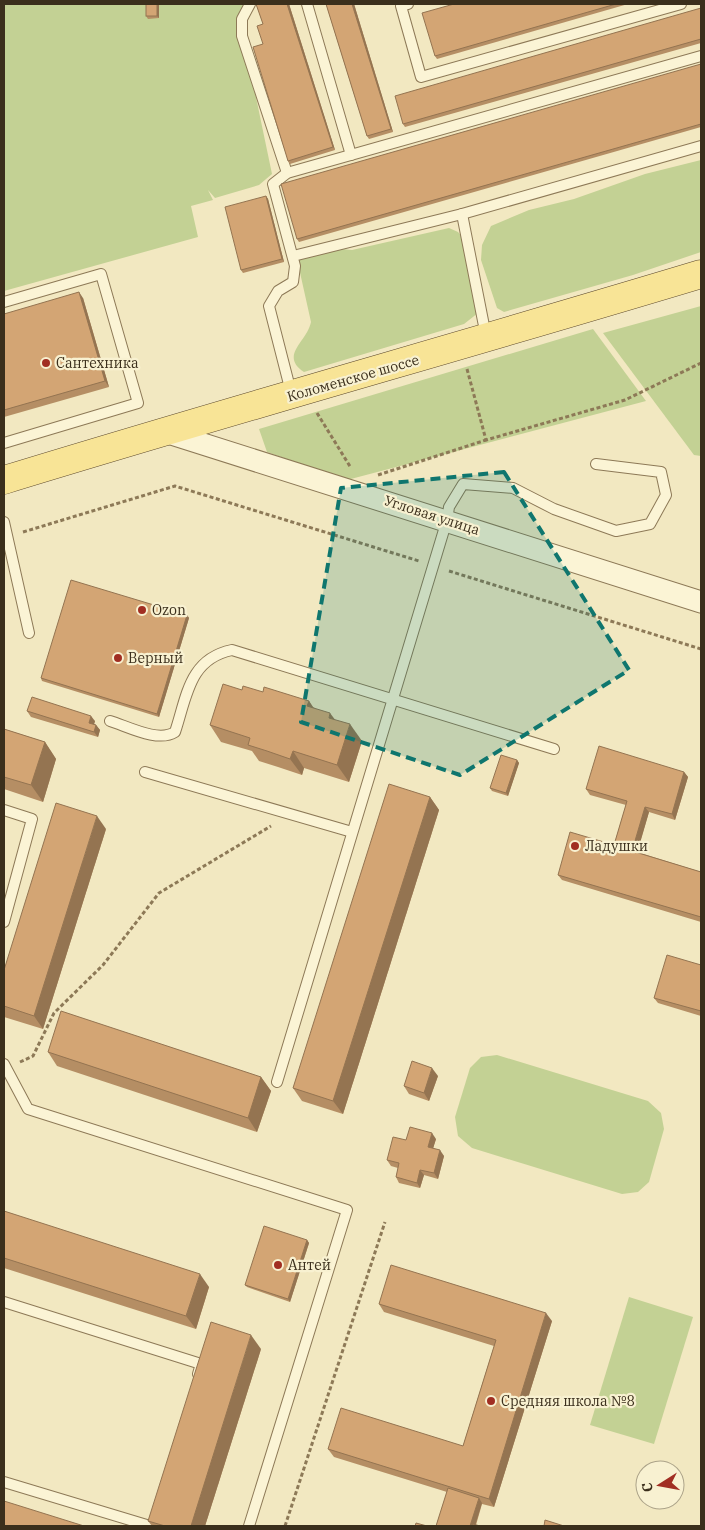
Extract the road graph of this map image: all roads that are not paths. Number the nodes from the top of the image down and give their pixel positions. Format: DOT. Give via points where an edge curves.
graph roads {
  1 [pos="250,4"];
  2 [pos="307,4"];
  3 [pos="403,4"];
  4 [pos="681,4"];
  5 [pos="701,56"];
  6 [pos="701,146"];
  7 [pos="351,155"];
  8 [pos="287,173"];
  9 [pos="462,214"];
  10 [pos="293,256"];
  11 [pos="701,274"];
  12 [pos="4,302"];
  13 [pos="486,339"];
  14 [pos="302,401"];
  15 [pos="162,431"];
  16 [pos="4,442"];
  17 [pos="596,464"];
  18 [pos="4,480"];
  19 [pos="447,520"];
  20 [pos="4,522"];
  21 [pos="701,602"];
  22 [pos="29,633"];
  23 [pos="392,699"];
  24 [pos="110,721"];
  25 [pos="554,749"];
  26 [pos="145,772"];
  27 [pos="4,810"];
  28 [pos="352,832"];
  29 [pos="4,922"];
  30 [pos="5,1067"];
  31 [pos="277,1082"];
  32 [pos="4,1302"];
  33 [pos="195,1383"];
  34 [pos="4,1482"];
  35 [pos="153,1523"];
  36 [pos="249,1526"];
  1 -- 8 [label="lane" via="242,19 242,36"];
  2 -- 7 [label="lane"];
  3 -- 4 [label="lane" via="421,77"];
  5 -- 7 [label="lane"];
  6 -- 9 [label="lane"];
  7 -- 8 [label="lane"];
  8 -- 10 [label="lane" via="273,184"];
  9 -- 10 [label="lane"];
  9 -- 13 [label="lane"];
  10 -- 14 [label="lane" via="293,282 278,291 269,306"];
  11 -- 13 [label="main road, Коломенское шоссе"];
  12 -- 16 [label="lane" via="101,274 138,403"];
  13 -- 14 [label="main road, Коломенское шоссе"];
  14 -- 15 [label="main road, Коломенское шоссе"];
  15 -- 18 [label="main road, Коломенское шоссе"];
  15 -- 19 [label="street, Угловая улица" via="356,486"];
  17 -- 19 [label="lane" via="660,472 666,495 650,524 616,531 554,509 513,488 463,484 449,507"];
  19 -- 21 [label="street, Угловая улица"];
  19 -- 23 [label="lane"];
  20 -- 22 [label="lane"];
  23 -- 24 [label="lane" via="232,650 209,658 198,670 175,732 169,736 154,735"];
  23 -- 25 [label="lane"];
  23 -- 28 [label="lane"];
  26 -- 28 [label="lane"];
  27 -- 29 [label="lane" via="32,819"];
  28 -- 31 [label="lane"];
  30 -- 36 [label="lane" via="28,1108 347,1210"];
  32 -- 33 [label="lane" via="201,1364"];
  34 -- 35 [label="lane"];
}
